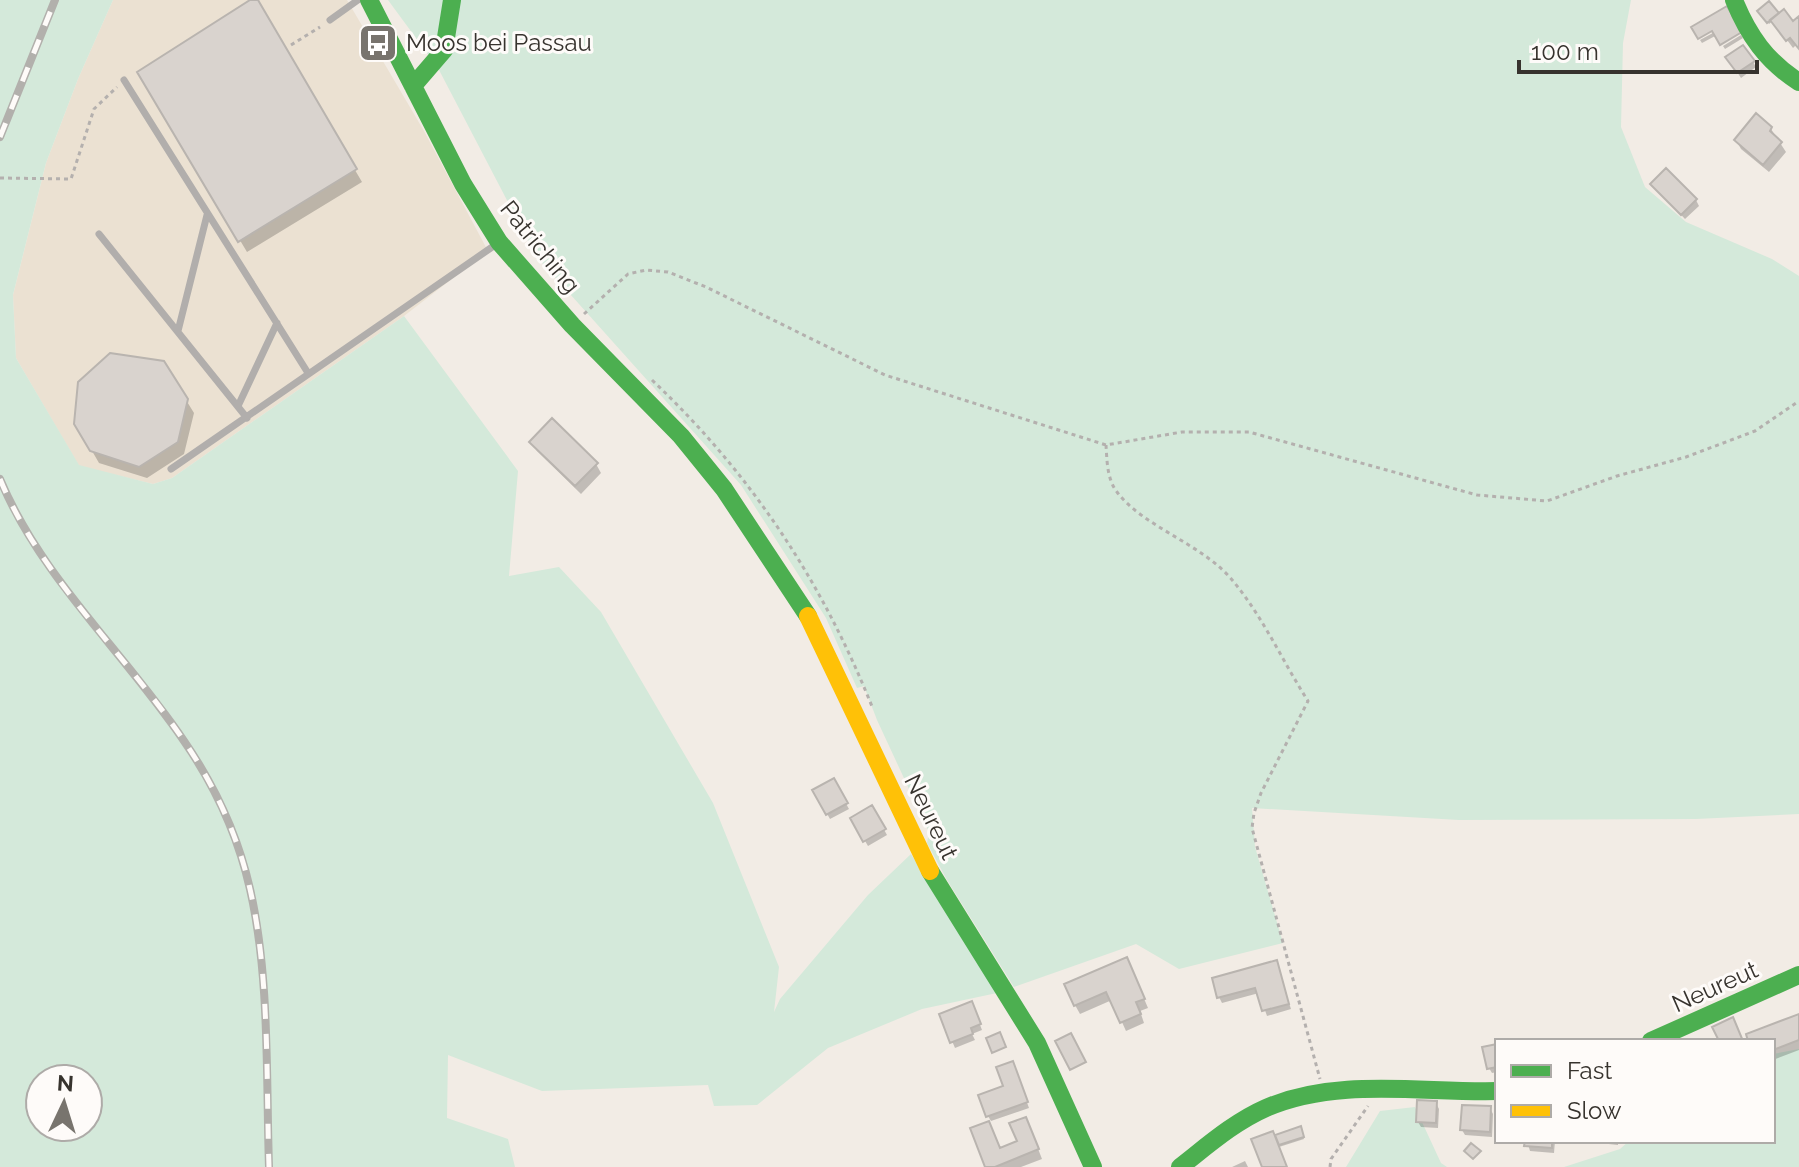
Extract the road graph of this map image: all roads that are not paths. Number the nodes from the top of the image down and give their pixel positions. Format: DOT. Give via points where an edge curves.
graph roads {
  1 [pos="358,0"];
  2 [pos="369,0"];
  3 [pos="452,0"];
  4 [pos="1734,0"];
  5 [pos="330,20"];
  6 [pos="124,80"];
  7 [pos="1799,82"];
  8 [pos="413,86"];
  9 [pos="207,215"];
  10 [pos="99,234"];
  11 [pos="499,242"];
  12 [pos="277,323"];
  13 [pos="178,331"];
  14 [pos="308,373"];
  15 [pos="238,406"];
  16 [pos="247,418"];
  17 [pos="171,469"];
  18 [pos="724,489"];
  19 [pos="1799,975"];
  20 [pos="1655,1039"];
  21 [pos="1495,1091"];
  22 [pos="1093,1167"];
  23 [pos="1180,1167"];
  1 -- 5 [label="lane"];
  2 -- 8 [label="street, Patriching"];
  3 -- 8 [label="street" via="444,50"];
  4 -- 7 [label="street" via="1755,44 1781,72"];
  6 -- 9 [label="lane"];
  8 -- 11 [label="street, Patriching"];
  9 -- 12 [label="lane"];
  9 -- 13 [label="lane"];
  10 -- 13 [label="lane"];
  11 -- 14 [label="lane"];
  11 -- 18 [label="street, Patriching"];
  12 -- 14 [label="lane"];
  12 -- 15 [label="lane"];
  13 -- 15 [label="lane"];
  14 -- 16 [label="lane"];
  15 -- 16 [label="lane"];
  16 -- 17 [label="lane"];
  18 -- 22 [label="street, Neureut" via="811,621 935,881 1037,1043"];
  19 -- 20 [label="street, Neureut"];
  21 -- 23 [label="street" via="1304,1095 1265,1108"];
}
